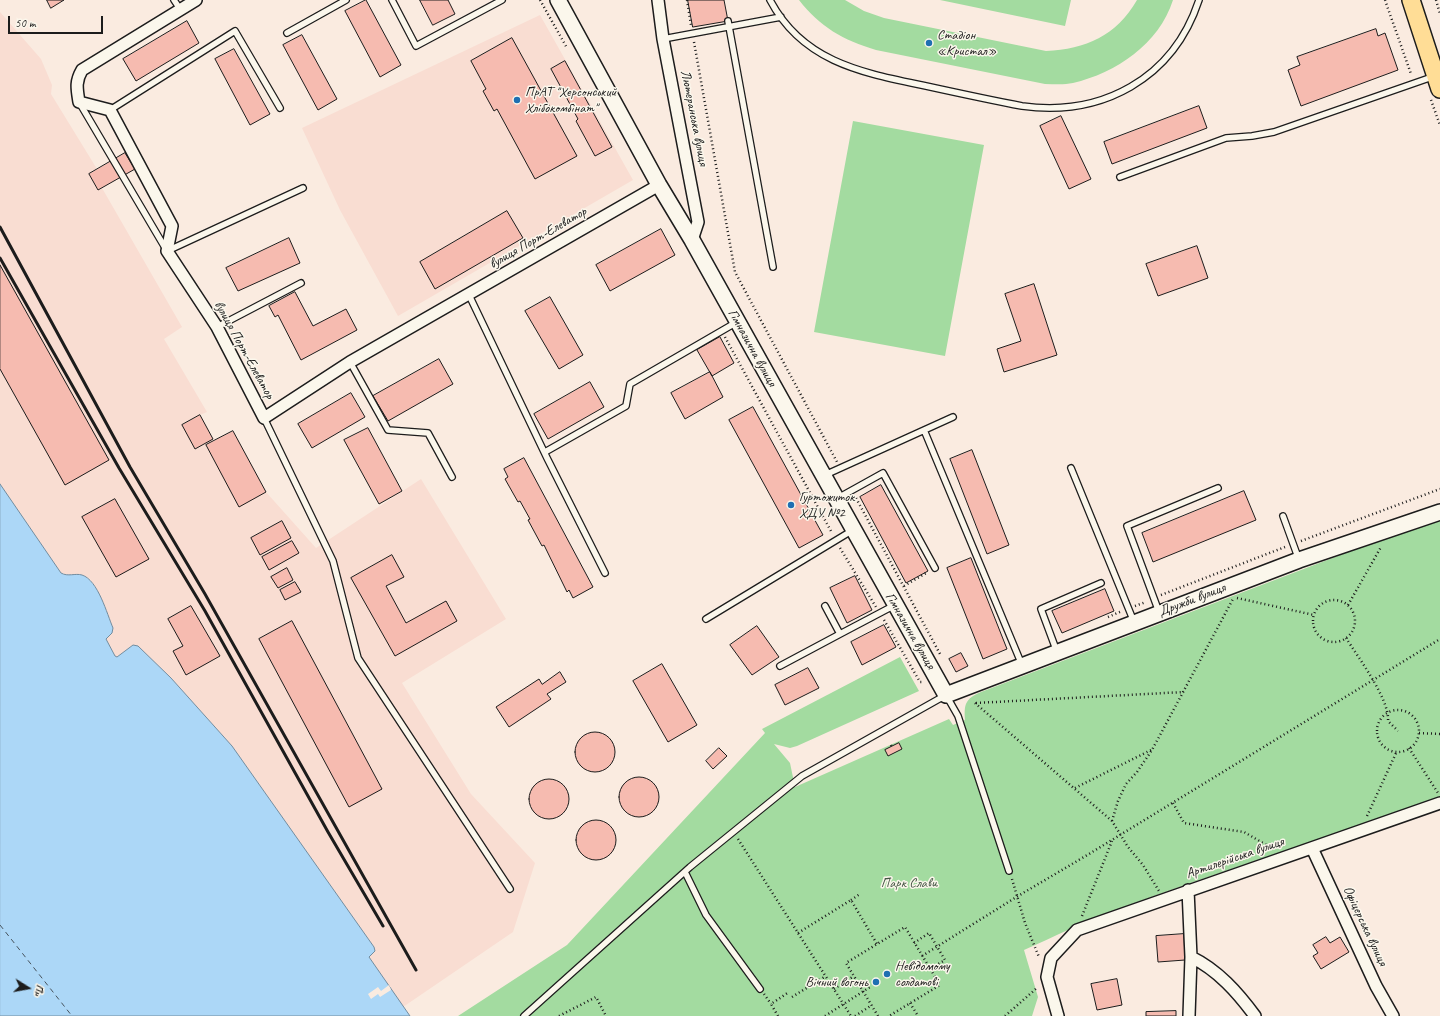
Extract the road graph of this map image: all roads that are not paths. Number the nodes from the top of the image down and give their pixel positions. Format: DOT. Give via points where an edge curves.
graph roads {
  1 [pos="196,0"];
  2 [pos="346,0"];
  3 [pos="392,0"];
  4 [pos="487,0"];
  5 [pos="502,0"];
  6 [pos="558,0"];
  7 [pos="658,0"];
  8 [pos="770,0"];
  9 [pos="1199,0"];
  10 [pos="1411,0"];
  11 [pos="177,5"];
  12 [pos="491,6"];
  13 [pos="781,17"];
  14 [pos="728,24"];
  15 [pos="288,33"];
  16 [pos="663,39"];
  17 [pos="1438,82"];
  18 [pos="79,102"];
  19 [pos="280,108"];
  20 [pos="110,110"];
  21 [pos="1120,177"];
  22 [pos="660,185"];
  23 [pos="303,188"];
  24 [pos="692,240"];
  25 [pos="167,251"];
  26 [pos="773,267"];
  27 [pos="301,283"];
  28 [pos="469,295"];
  29 [pos="732,325"];
  30 [pos="216,327"];
  31 [pos="350,362"];
  32 [pos="954,417"];
  33 [pos="264,418"];
  34 [pos="924,430"];
  35 [pos="545,452"];
  36 [pos="1071,468"];
  37 [pos="823,476"];
  38 [pos="452,477"];
  39 [pos="1218,488"];
  40 [pos="836,500"];
  41 [pos="1440,512"];
  42 [pos="1283,516"];
  43 [pos="853,530"];
  44 [pos="1299,560"];
  45 [pos="935,568"];
  46 [pos="605,573"];
  47 [pos="1101,583"];
  48 [pos="895,605"];
  49 [pos="1157,605"];
  50 [pos="825,606"];
  51 [pos="1131,615"];
  52 [pos="706,619"];
  53 [pos="840,634"];
  54 [pos="1057,652"];
  55 [pos="1022,665"];
  56 [pos="780,666"];
  57 [pos="946,695"];
  58 [pos="1440,803"];
  59 [pos="1312,848"];
  60 [pos="1009,871"];
  61 [pos="685,872"];
  62 [pos="510,889"];
  63 [pos="1188,890"];
  64 [pos="1192,957"];
  65 [pos="760,989"];
  66 [pos="524,1016"];
  67 [pos="1058,1016"];
  68 [pos="1190,1016"];
  69 [pos="1255,1016"];
  70 [pos="1393,1016"];
  1 -- 11 [label="street"];
  2 -- 15 [label="lane"];
  3 -- 12 [label="lane" via="416,46"];
  4 -- 12 [label="lane"];
  5 -- 12 [label="lane"];
  6 -- 22 [label="street, Гімназична вулиця"];
  7 -- 16 [label="street, Лютеранська вулиця"];
  8 -- 13 [label="lane"];
  9 -- 13 [label="lane" via="1194,17 1179,43 1159,66 1136,84 1107,99 1075,108 1044,109 1022,106 869,74 840,64 812,48"];
  10 -- 17 [label="main road"];
  11 -- 18 [label="street" via="82,70 76,86"];
  13 -- 14 [label="lane"];
  14 -- 16 [label="lane"];
  14 -- 26 [label="lane"];
  16 -- 24 [label="street, Лютеранська вулиця" via="698,222"];
  17 -- 21 [label="lane" via="1274,132 1226,138"];
  18 -- 20 [label="street"];
  18 -- 25 [label="lane"];
  19 -- 20 [label="lane" via="235,30"];
  20 -- 25 [label="street" via="172,226"];
  22 -- 24 [label="street, Гімназична вулиця"];
  22 -- 28 [label="street, вулиця Порт-Елеватор"];
  23 -- 25 [label="lane"];
  24 -- 29 [label="street, Гімназична вулиця"];
  25 -- 30 [label="street, вулиця Порт-Елеватор"];
  27 -- 30 [label="lane"];
  28 -- 31 [label="street, вулиця Порт-Елеватор"];
  28 -- 35 [label="lane"];
  29 -- 35 [label="lane" via="630,384 626,406"];
  29 -- 37 [label="street, Гімназична вулиця"];
  30 -- 33 [label="street, вулиця Порт-Елеватор"];
  31 -- 33 [label="street, вулиця Порт-Елеватор"];
  31 -- 38 [label="lane" via="388,430 428,433"];
  32 -- 34 [label="lane"];
  33 -- 62 [label="lane" via="333,561 358,658"];
  34 -- 37 [label="lane"];
  34 -- 55 [label="lane"];
  35 -- 46 [label="lane"];
  36 -- 51 [label="lane"];
  37 -- 40 [label="street, Гімназична вулиця"];
  39 -- 49 [label="lane" via="1127,526"];
  40 -- 43 [label="street, Гімназична вулиця"];
  40 -- 45 [label="lane" via="883,473"];
  41 -- 44 [label="street, Дружби вулиця"];
  42 -- 44 [label="lane"];
  43 -- 48 [label="street, Гімназична вулиця"];
  43 -- 52 [label="lane"];
  44 -- 49 [label="street, Дружби вулиця"];
  47 -- 54 [label="lane" via="1041,609"];
  48 -- 53 [label="lane"];
  48 -- 57 [label="street, Гімназична вулиця"];
  49 -- 51 [label="street, Дружби вулиця"];
  50 -- 53 [label="lane"];
  51 -- 54 [label="street, Дружби вулиця"];
  53 -- 56 [label="lane"];
  54 -- 55 [label="street, Дружби вулиця"];
  55 -- 57 [label="street, Дружби вулиця"];
  57 -- 60 [label="lane" via="958,716"];
  57 -- 61 [label="lane" via="802,776"];
  58 -- 59 [label="street, Артилерійська вулиця"];
  59 -- 63 [label="street, Артилерійська вулиця"];
  59 -- 70 [label="street, Офіцерська вулиця" via="1376,986"];
  61 -- 65 [label="lane" via="706,915"];
  61 -- 66 [label="lane"];
  63 -- 64 [label="street"];
  63 -- 67 [label="street, Артилерійська вулиця" via="1077,930 1050,958 1047,977"];
  64 -- 68 [label="street"];
  64 -- 69 [label="street" via="1228,984"];
}
